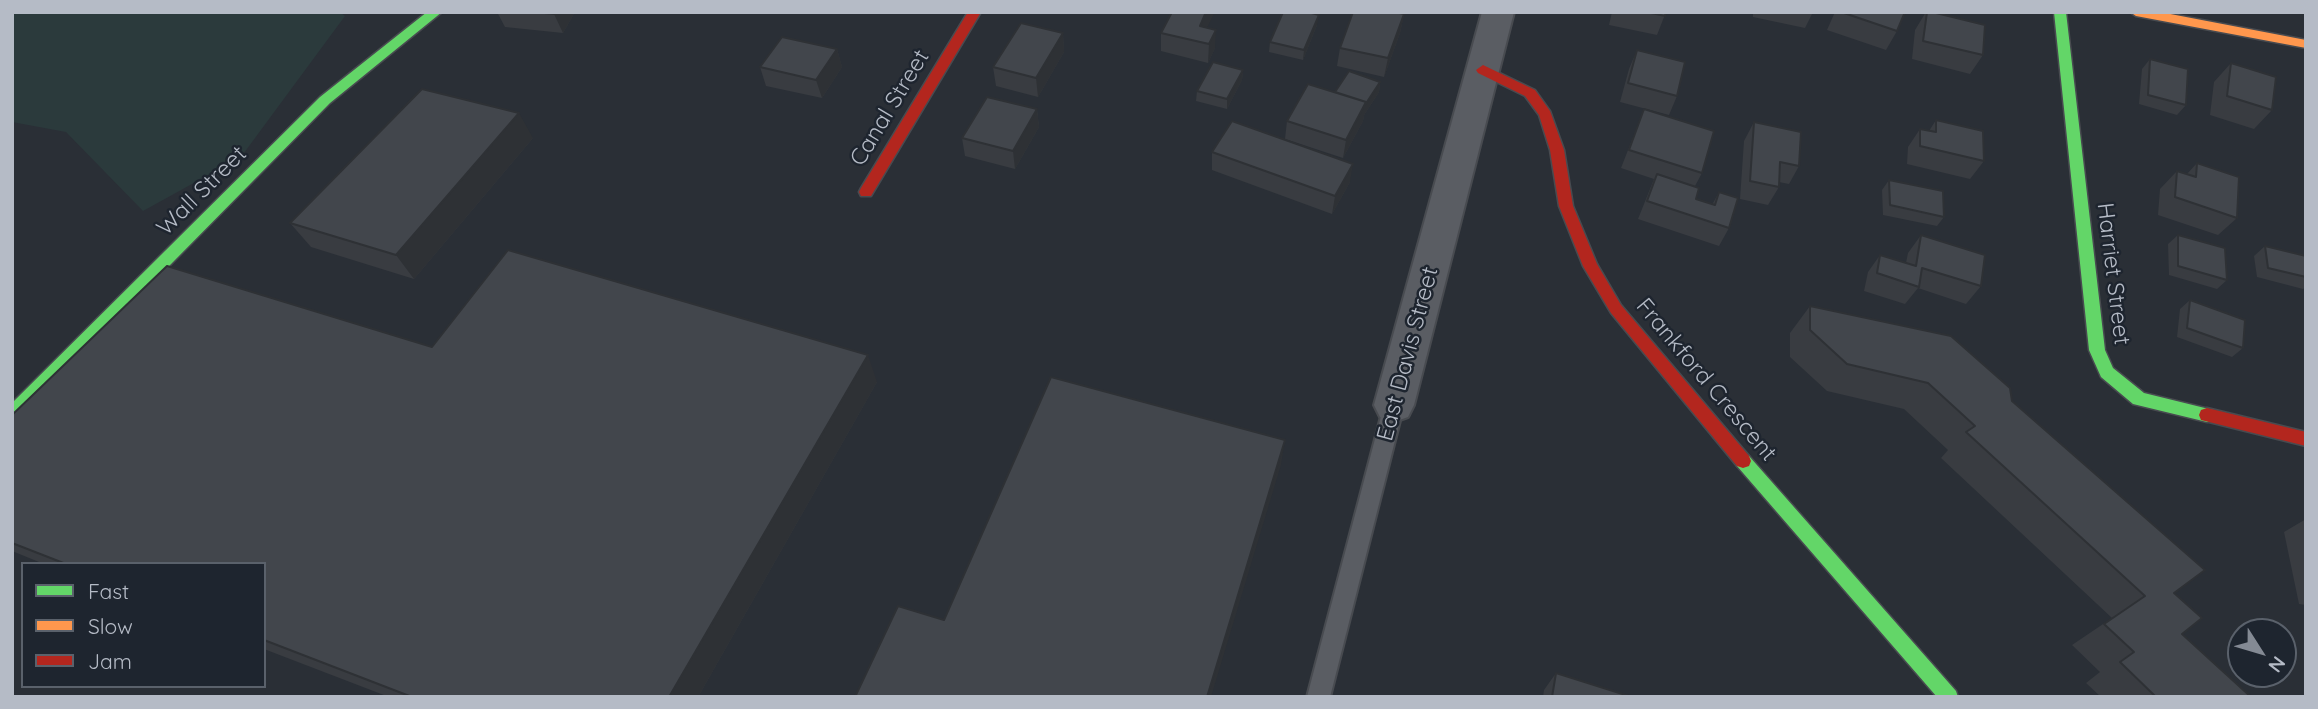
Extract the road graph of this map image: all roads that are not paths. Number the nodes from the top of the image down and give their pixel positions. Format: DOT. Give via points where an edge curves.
graph roads {
  1 [pos="436,12"];
  2 [pos="975,12"];
  3 [pos="1498,12"];
  4 [pos="2060,12"];
  5 [pos="2136,12"];
  6 [pos="2306,44"];
  7 [pos="1483,70"];
  8 [pos="866,192"];
  9 [pos="1394,405"];
  10 [pos="12,414"];
  11 [pos="2306,439"];
  12 [pos="1318,697"];
  13 [pos="1949,697"];
  1 -- 10 [label="street, Wall Street" via="325,100"];
  2 -- 8 [label="street, Canal Street"];
  3 -- 7 [label="street, East Davis Street"];
  4 -- 11 [label="street, Harriet Street" via="2097,349 2107,372 2139,399"];
  5 -- 6 [label="street"];
  7 -- 9 [label="street, East Davis Street"];
  7 -- 13 [label="street, Frankford Crescent" via="1530,93 1545,114 1557,150 1566,206 1590,266 1616,309 1679,388"];
  9 -- 12 [label="lane, East Davis Street"];
}
